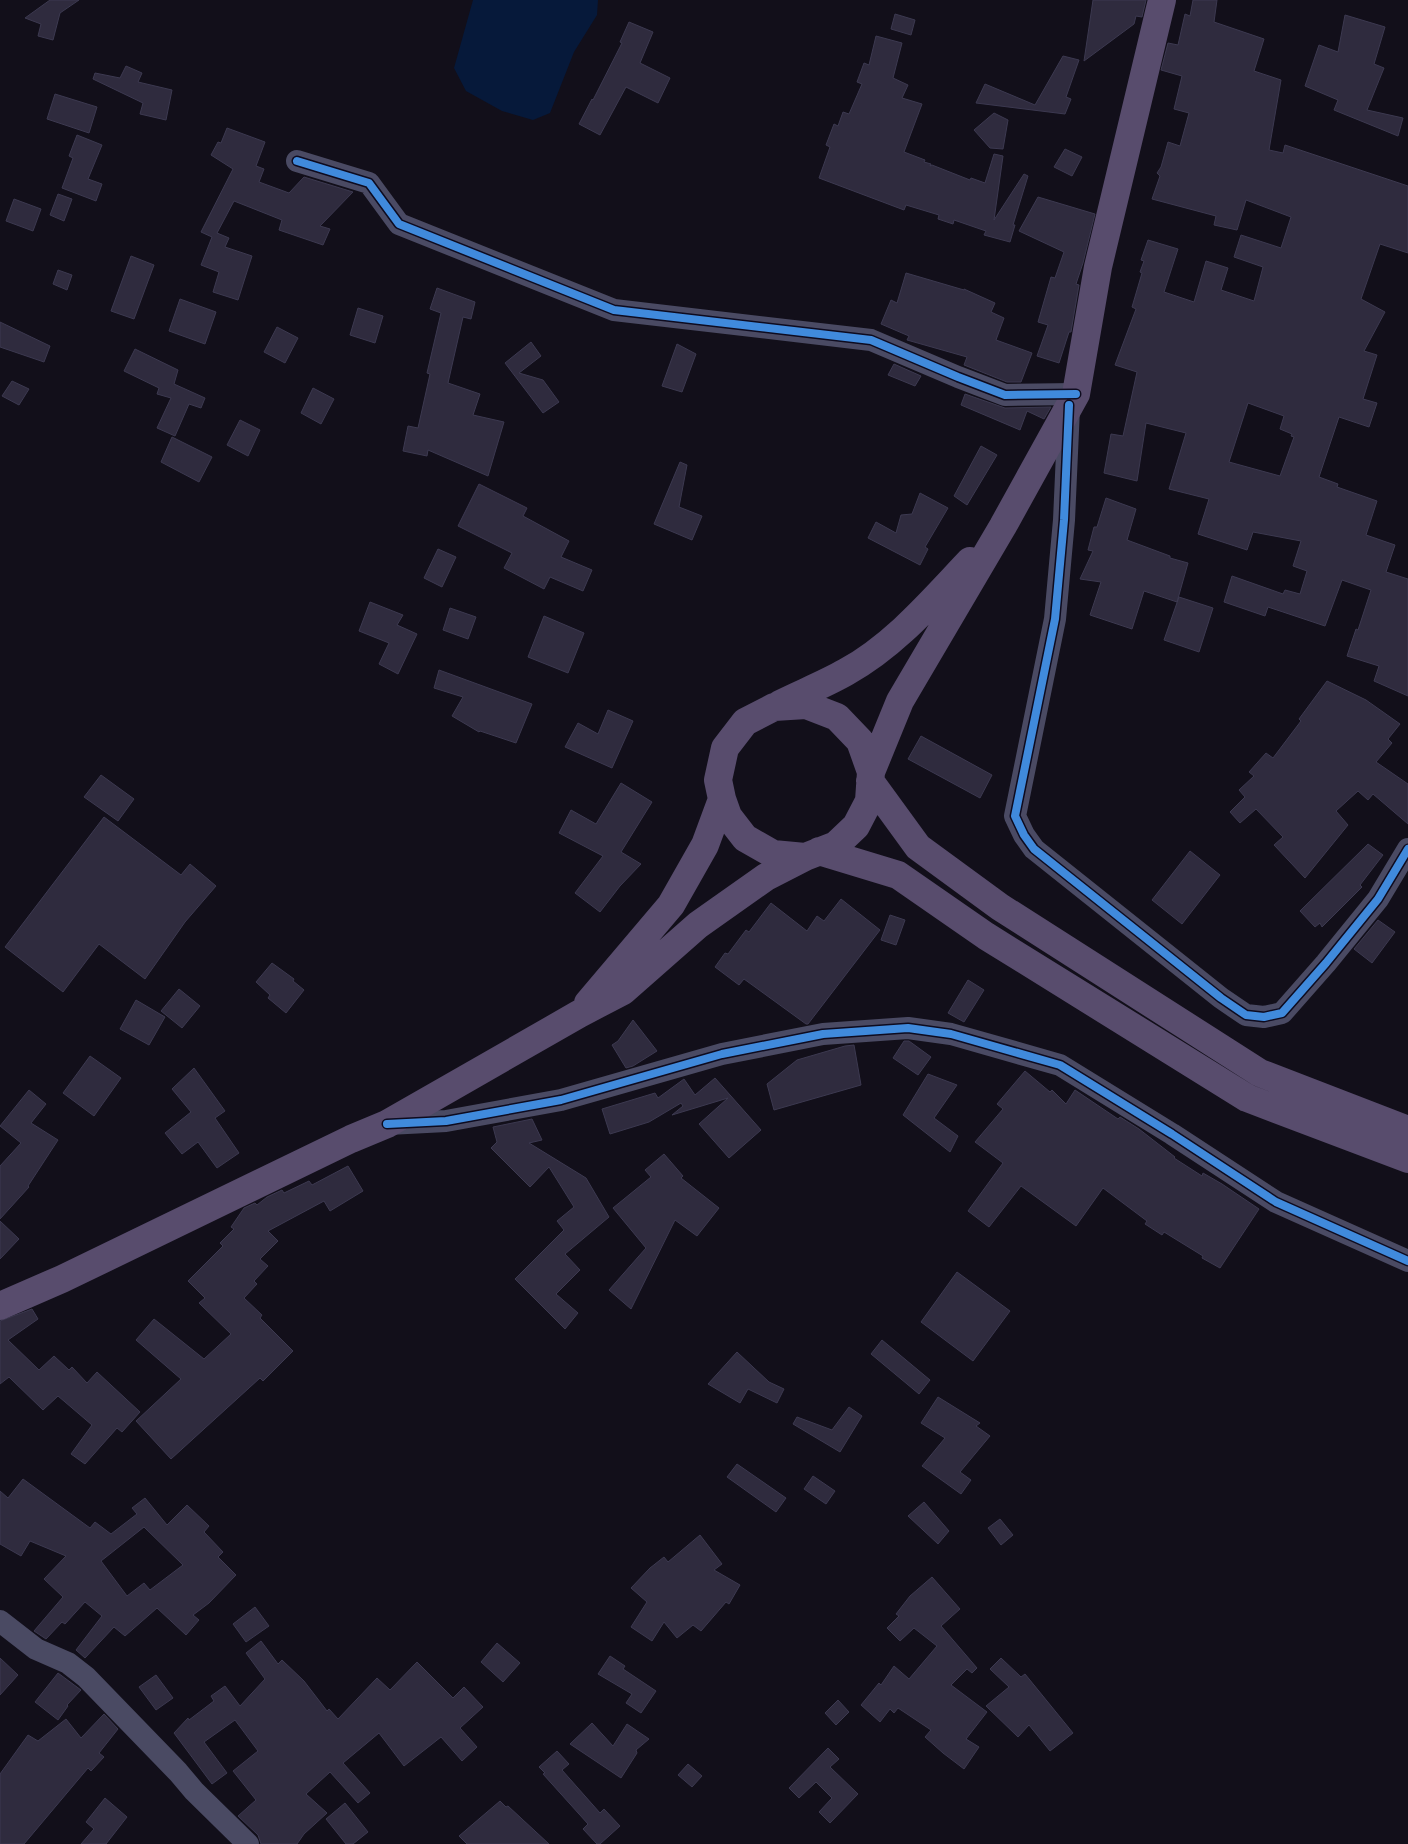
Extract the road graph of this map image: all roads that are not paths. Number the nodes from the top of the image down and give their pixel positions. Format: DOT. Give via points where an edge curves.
graph roads {
  1 [pos="1162,0"];
  2 [pos="297,161"];
  3 [pos="1072,400"];
  4 [pos="1003,526"];
  5 [pos="774,707"];
  6 [pos="870,777"];
  7 [pos="722,799"];
  8 [pos="1408,850"];
  9 [pos="812,854"];
  10 [pos="579,1014"];
  11 [pos="387,1124"];
  12 [pos="1408,1130"];
  13 [pos="1408,1159"];
  14 [pos="1408,1261"];
  15 [pos="0,1306"];
  16 [pos="0,1621"];
  17 [pos="248,1844"];
  1 -- 3 [label="main road" via="1098,267"];
  2 -- 3 [label="street" via="369,183 399,224 614,310 871,340 1005,395"];
  3 -- 4 [label="main road"];
  3 -- 8 [label="street" via="1055,619 1015,816 1034,849 1221,998 1246,1015 1264,1017 1282,1013 1326,963 1378,899"];
  4 -- 5 [label="main road" via="913,621 880,649 847,671"];
  4 -- 6 [label="main road" via="900,701"];
  5 -- 6 [label="main road" via="806,705 837,717 860,741"];
  5 -- 7 [label="main road" via="745,722 725,748 718,780"];
  6 -- 9 [label="main road" via="869,800 856,826 836,846"];
  6 -- 12 [label="main road" via="918,847 1000,908 1260,1074"];
  7 -- 9 [label="main road" via="728,816 745,838 773,854"];
  7 -- 10 [label="main road" via="705,845 671,906"];
  9 -- 10 [label="main road" via="766,878 730,902 698,925 623,991"];
  9 -- 13 [label="main road" via="898,875 986,936 1248,1098"];
  10 -- 11 [label="main road"];
  11 -- 14 [label="street" via="446,1121 560,1100 722,1054 823,1034 908,1028 951,1034 1060,1065 1276,1202"];
  11 -- 15 [label="main road"];
  16 -- 17 [label="street" via="36,1649 68,1663 86,1677"];
}
